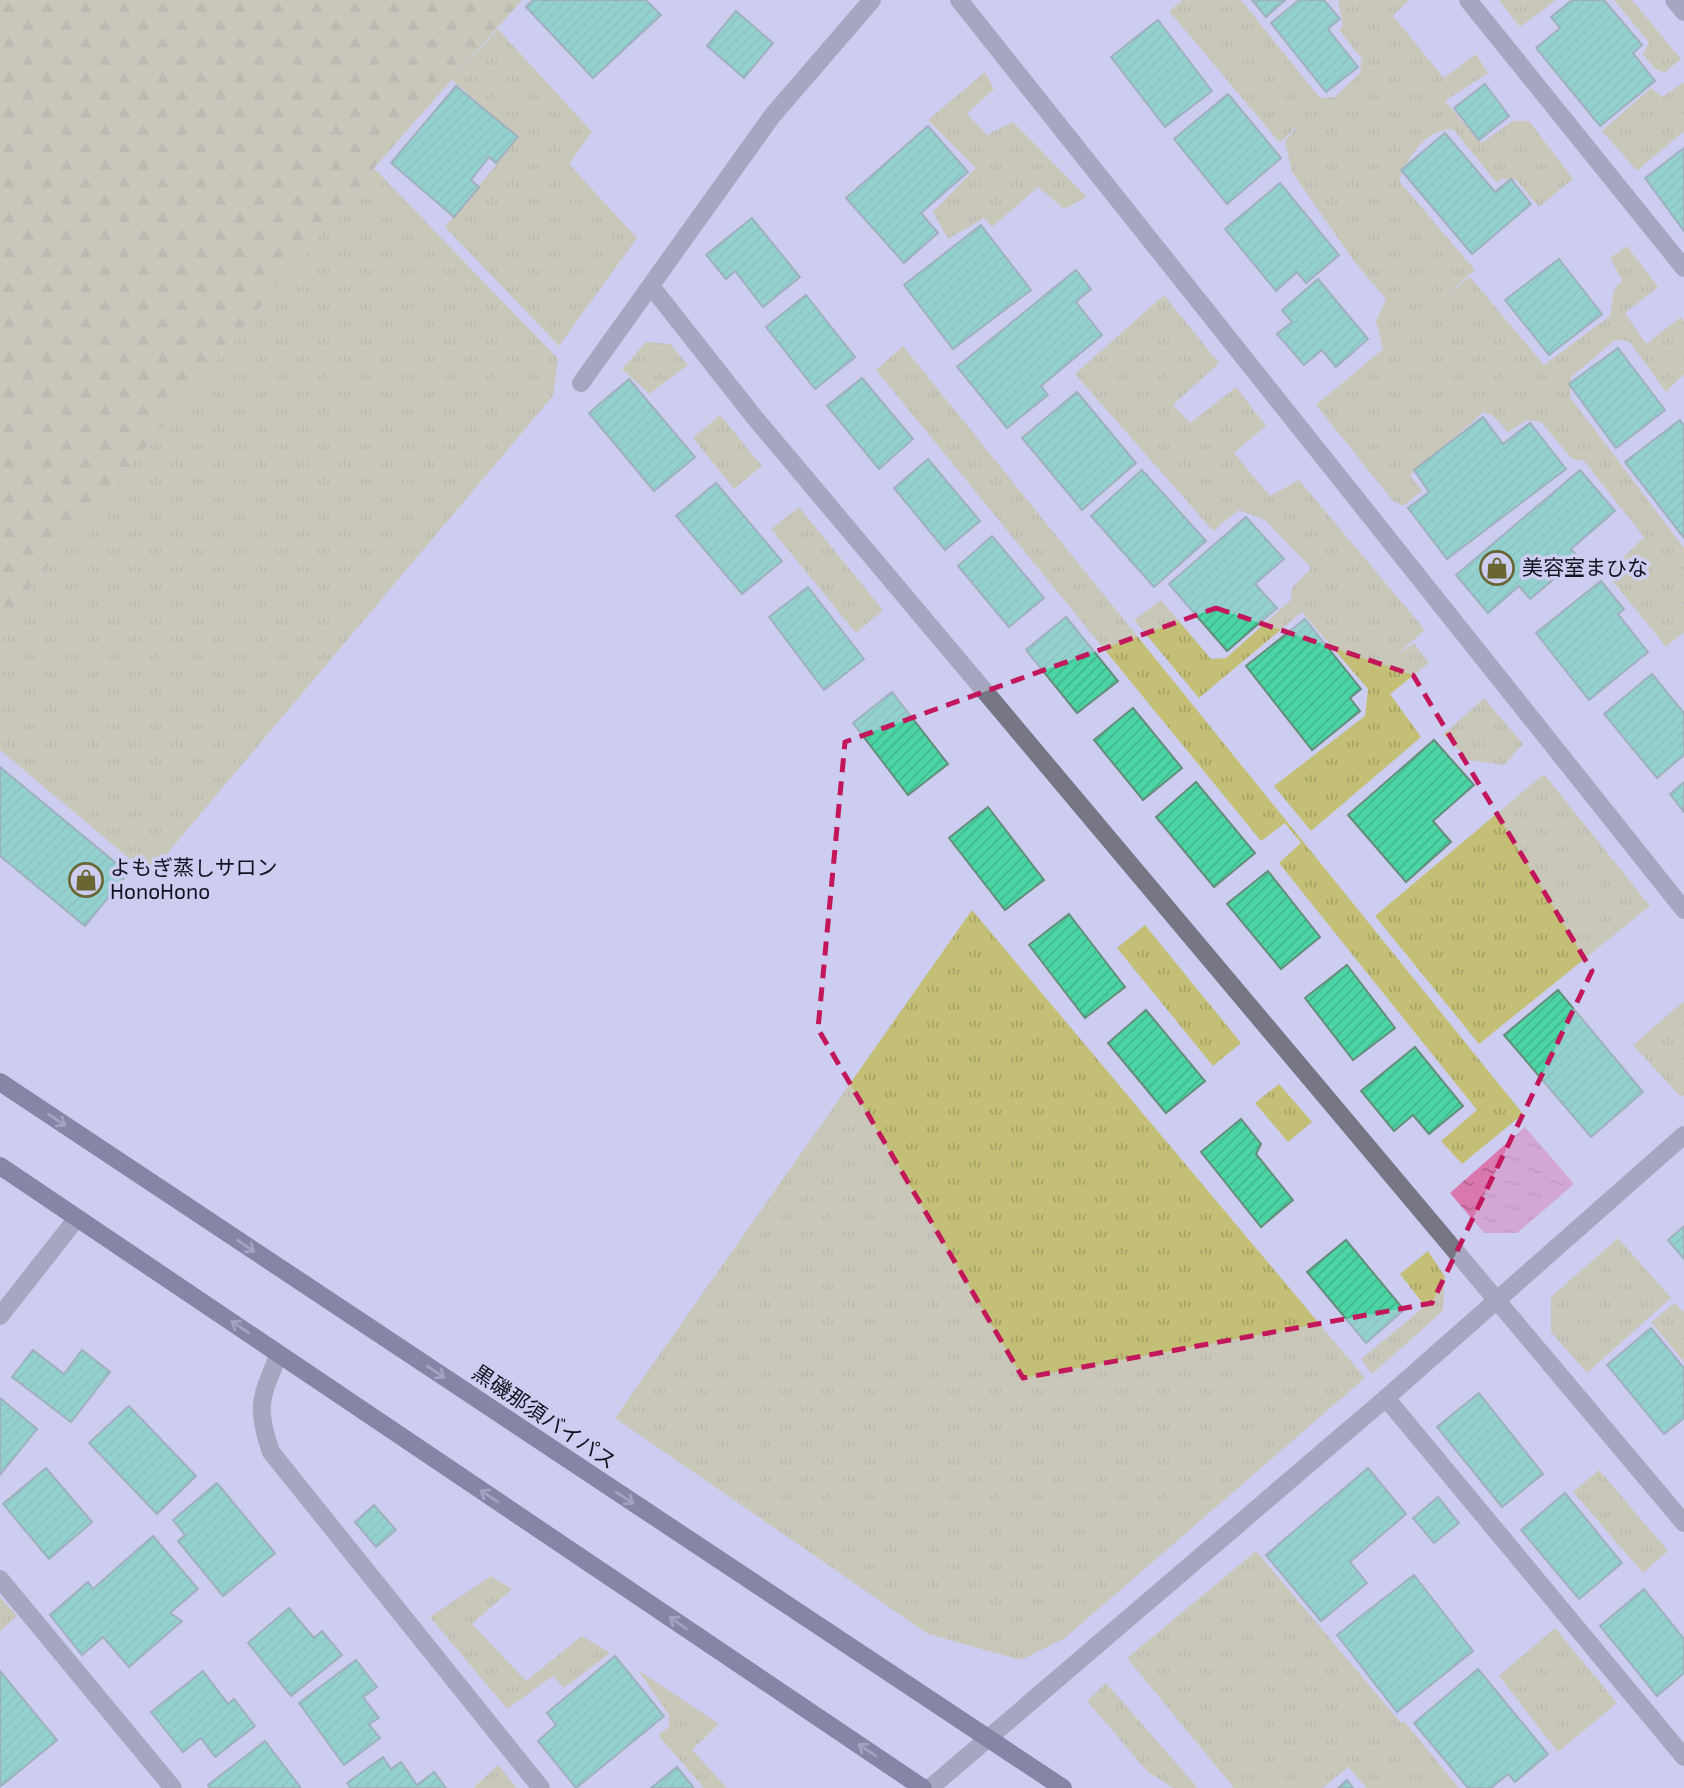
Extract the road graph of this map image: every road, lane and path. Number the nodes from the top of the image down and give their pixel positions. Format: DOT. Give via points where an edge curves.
graph roads {
  1 [pos="872,0"];
  2 [pos="959,0"];
  3 [pos="1468,0"];
  4 [pos="1674,0"];
  5 [pos="1684,12"];
  6 [pos="1684,268"];
  7 [pos="651,286"];
  8 [pos="581,383"];
  9 [pos="1684,910"];
  10 [pos="0,1082"];
  11 [pos="1684,1135"];
  12 [pos="0,1166"];
  13 [pos="77,1218"];
  14 [pos="1496,1299"];
  15 [pos="0,1316"];
  16 [pos="279,1354"];
  17 [pos="1386,1398"];
  18 [pos="1684,1523"];
  19 [pos="0,1579"];
  20 [pos="988,1740"];
  21 [pos="1684,1757"];
  22 [pos="173,1788"];
  23 [pos="541,1788"];
  24 [pos="923,1788"];
  25 [pos="930,1788"];
  26 [pos="1063,1788"];
  1 -- 7 [label="street" via="772,116"];
  2 -- 9 [label="street"];
  3 -- 6 [label="street"];
  4 -- 5 [label="street"];
  7 -- 8 [label="street"];
  7 -- 14 [label="street" via="755,418"];
  10 -- 20 [label="main road, 黒磯那須バイパス, one-way"];
  11 -- 14 [label="street"];
  12 -- 13 [label="main road"];
  13 -- 15 [label="street"];
  16 -- 13 [label="main road, one-way"];
  14 -- 17 [label="street"];
  14 -- 18 [label="street"];
  16 -- 23 [label="street" via="261,1397 260,1422 271,1452"];
  24 -- 16 [label="main road, one-way"];
  17 -- 20 [label="street"];
  17 -- 21 [label="street"];
  19 -- 22 [label="street"];
  20 -- 25 [label="street"];
  20 -- 26 [label="main road, 黒磯那須バイパス"];
}
